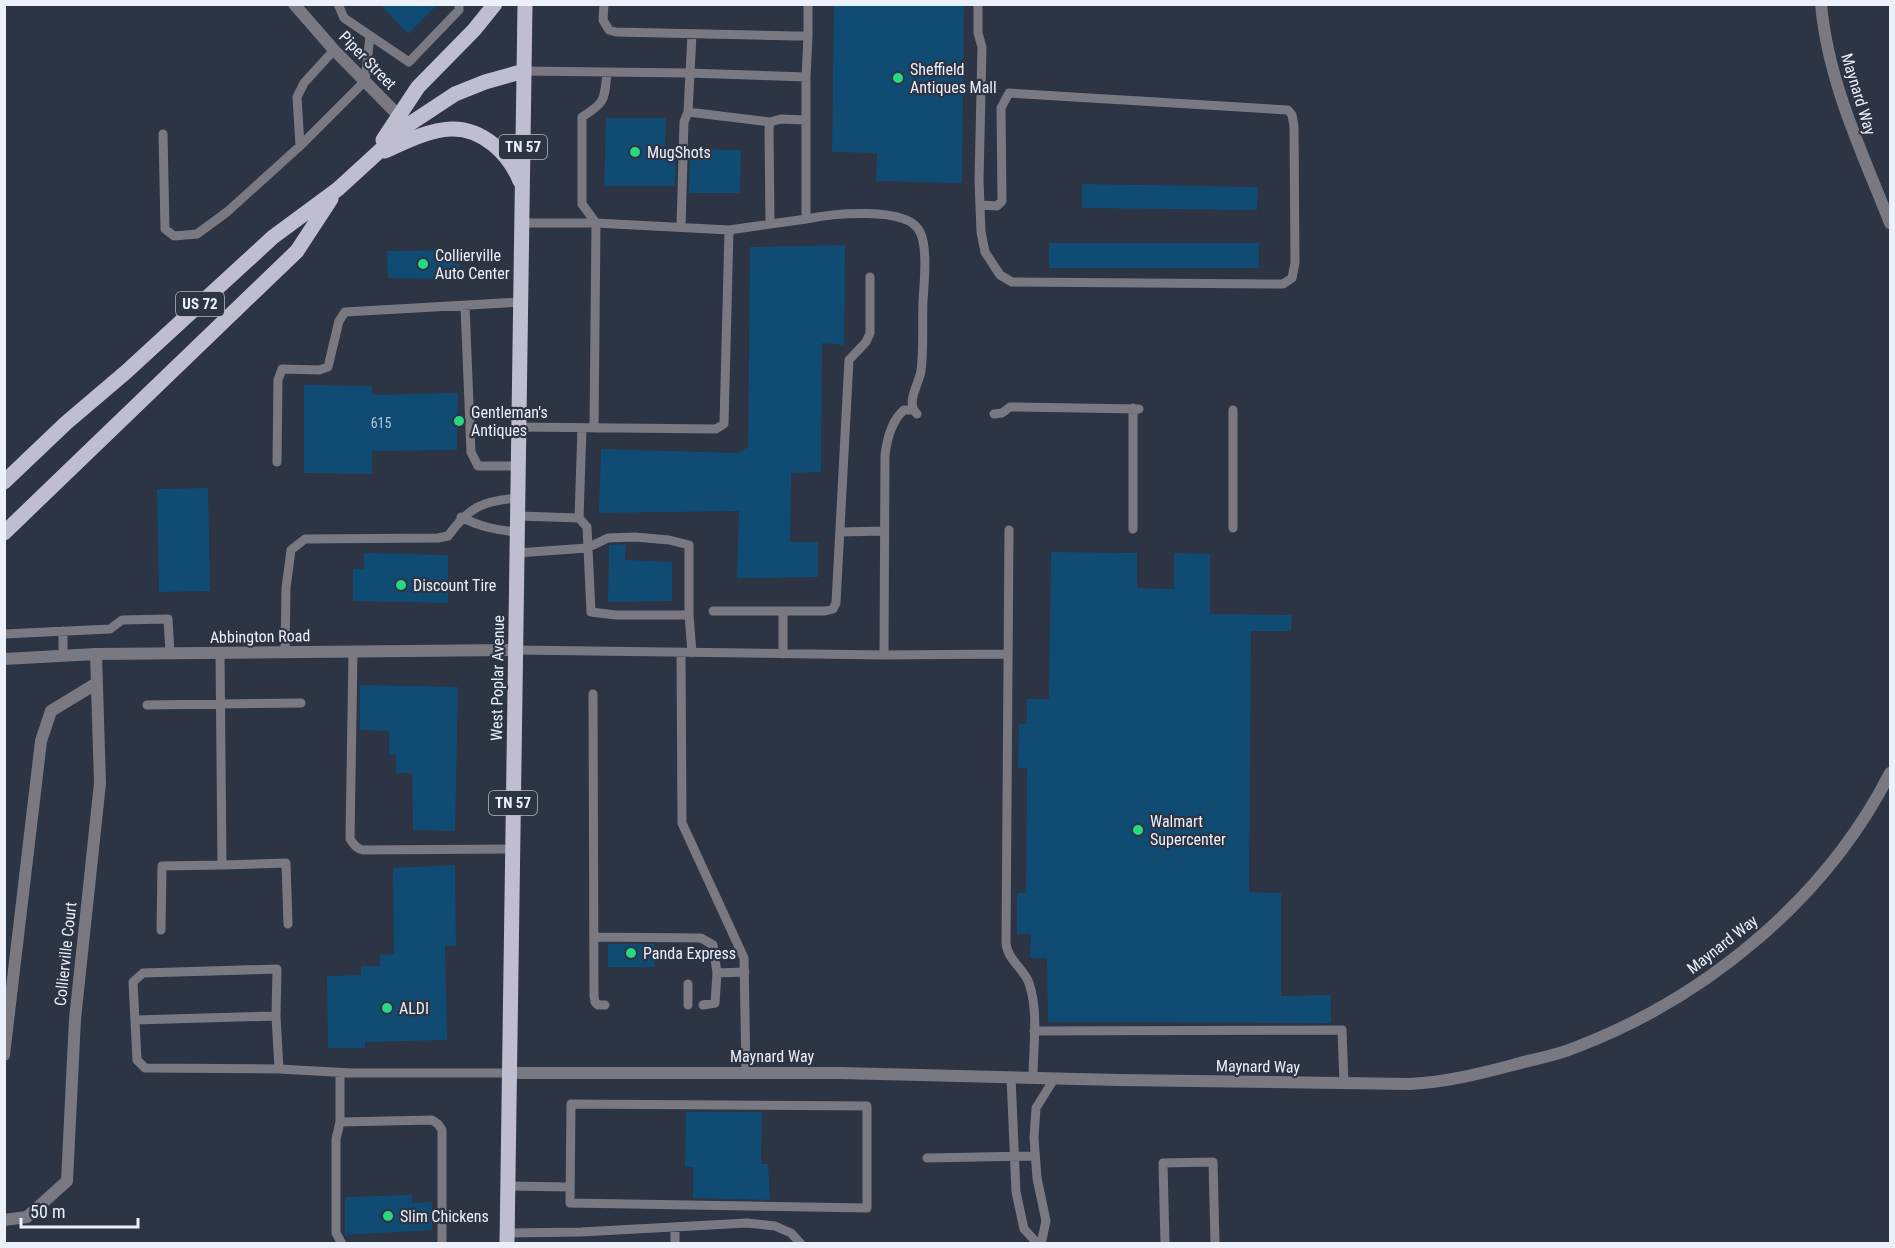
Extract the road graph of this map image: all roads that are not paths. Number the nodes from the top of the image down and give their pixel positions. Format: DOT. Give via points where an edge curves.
graph roads {
  1 [pos="294,4"];
  2 [pos="338,4"];
  3 [pos="459,4"];
  4 [pos="495,4"];
  5 [pos="525,4"];
  6 [pos="603,4"];
  7 [pos="808,4"];
  8 [pos="978,4"];
  9 [pos="1821,4"];
  10 [pos="692,34"];
  11 [pos="370,36"];
  12 [pos="808,36"];
  13 [pos="334,50"];
  14 [pos="524,71"];
  15 [pos="607,73"];
  16 [pos="689,73"];
  17 [pos="806,77"];
  18 [pos="365,81"];
  19 [pos="688,112"];
  20 [pos="403,120"];
  21 [pos="806,120"];
  22 [pos="770,122"];
  23 [pos="163,134"];
  24 [pos="420,136"];
  25 [pos="300,146"];
  26 [pos="374,156"];
  27 [pos="522,188"];
  28 [pos="338,189"];
  29 [pos="980,205"];
  30 [pos="806,219"];
  31 [pos="522,223"];
  32 [pos="596,223"];
  33 [pos="1890,223"];
  34 [pos="770,224"];
  35 [pos="681,227"];
  36 [pos="729,230"];
  37 [pos="870,277"];
  38 [pos="520,302"];
  39 [pos="465,306"];
  40 [pos="1233,410"];
  41 [pos="993,414"];
  42 [pos="519,428"];
  43 [pos="582,428"];
  44 [pos="594,428"];
  45 [pos="277,462"];
  46 [pos="518,466"];
  47 [pos="4,482"];
  48 [pos="518,498"];
  49 [pos="518,516"];
  50 [pos="461,517"];
  51 [pos="579,518"];
  52 [pos="1233,528"];
  53 [pos="1133,529"];
  54 [pos="1009,530"];
  55 [pos="884,531"];
  56 [pos="517,532"];
  57 [pos="841,532"];
  58 [pos="4,533"];
  59 [pos="587,548"];
  60 [pos="517,553"];
  61 [pos="713,611"];
  62 [pos="783,611"];
  63 [pos="690,615"];
  64 [pos="63,631"];
  65 [pos="4,634"];
  66 [pos="516,650"];
  67 [pos="285,652"];
  68 [pos="353,652"];
  69 [pos="170,653"];
  70 [pos="220,653"];
  71 [pos="681,653"];
  72 [pos="692,653"];
  73 [pos="96,654"];
  74 [pos="783,654"];
  75 [pos="1008,654"];
  76 [pos="63,656"];
  77 [pos="884,656"];
  78 [pos="4,659"];
  79 [pos="97,683"];
  80 [pos="593,694"];
  81 [pos="301,703"];
  82 [pos="220,704"];
  83 [pos="147,705"];
  84 [pos="1890,773"];
  85 [pos="512,849"];
  86 [pos="222,865"];
  87 [pos="288,924"];
  88 [pos="161,930"];
  89 [pos="594,937"];
  90 [pos="745,972"];
  91 [pos="717,973"];
  92 [pos="688,984"];
  93 [pos="605,1005"];
  94 [pos="688,1005"];
  95 [pos="703,1005"];
  96 [pos="276,1016"];
  97 [pos="135,1020"];
  98 [pos="1034,1031"];
  99 [pos="4,1055"];
  100 [pos="279,1069"];
  101 [pos="340,1073"];
  102 [pos="509,1073"];
  103 [pos="746,1073"];
  104 [pos="1011,1077"];
  105 [pos="1033,1078"];
  106 [pos="1054,1079"];
  107 [pos="1344,1083"];
  108 [pos="340,1122"];
  109 [pos="1013,1156"];
  110 [pos="1035,1156"];
  111 [pos="927,1158"];
  112 [pos="507,1186"];
  113 [pos="570,1187"];
  114 [pos="4,1220"];
  115 [pos="675,1228"];
  116 [pos="507,1238"];
  117 [pos="342,1244"];
  118 [pos="442,1244"];
  119 [pos="675,1244"];
  120 [pos="801,1244"];
  121 [pos="1040,1244"];
  122 [pos="1165,1244"];
  123 [pos="1215,1244"];
  1 -- 13 [label="street, Piper Street"];
  2 -- 11 [label="lane" via="344,18"];
  3 -- 11 [label="lane" via="459,10 409,62"];
  4 -- 20 [label="main road, US 72" via="418,87"];
  5 -- 14 [label="main road, West Poplar Avenue"];
  6 -- 10 [label="lane" via="603,20 609,30"];
  7 -- 12 [label="lane"];
  8 -- 29 [label="lane" via="982,47"];
  9 -- 33 [label="street, Maynard Way" via="1834,78"];
  10 -- 12 [label="lane"];
  10 -- 16 [label="lane"];
  11 -- 18 [label="lane"];
  12 -- 17 [label="lane"];
  13 -- 18 [label="street, Piper Street"];
  13 -- 25 [label="lane" via="304,82 297,97"];
  14 -- 15 [label="lane"];
  14 -- 20 [label="main road, US 72" via="455,94"];
  14 -- 27 [label="main road, West Poplar Avenue / TN 57"];
  15 -- 16 [label="lane"];
  15 -- 32 [label="lane" via="604,98 582,117 582,204"];
  16 -- 17 [label="lane"];
  16 -- 19 [label="lane"];
  17 -- 21 [label="lane"];
  18 -- 20 [label="street, Piper Street"];
  18 -- 25 [label="lane"];
  19 -- 22 [label="lane"];
  19 -- 35 [label="lane" via="684,122"];
  20 -- 24 [label="street, Piper Street"];
  20 -- 26 [label="main road, US 72"];
  21 -- 22 [label="lane"];
  21 -- 30 [label="lane"];
  22 -- 34 [label="lane"];
  23 -- 25 [label="lane" via="165,229 174,236 197,234"];
  24 -- 26 [label="main road"];
  24 -- 27 [label="main road" via="451,129 483,138 502,151 514,166"];
  26 -- 28 [label="main road, US 72"];
  27 -- 31 [label="main road, West Poplar Avenue / TN 57"];
  28 -- 47 [label="main road, US 72" via="273,237"];
  28 -- 58 [label="main road, US 72" via="297,251"];
  29 -- 29 [label="lane" via="985,252 1000,275 1012,282 1283,284 1292,278 1295,263 1292,115 1288,110 1009,93 1001,108 1002,201 997,206"];
  30 -- 34 [label="lane"];
  30 -- 55 [label="lane" via="828,214 885,214 912,223 920,231 924,251 921,372 911,409 894,423 886,442"];
  31 -- 32 [label="lane"];
  31 -- 38 [label="main road, West Poplar Avenue / TN 57"];
  32 -- 35 [label="lane"];
  32 -- 44 [label="lane"];
  34 -- 36 [label="lane"];
  35 -- 36 [label="lane"];
  36 -- 44 [label="lane" via="724,424 716,429"];
  37 -- 57 [label="lane" via="870,333 849,360"];
  38 -- 39 [label="lane"];
  38 -- 42 [label="main road, West Poplar Avenue / TN 57"];
  39 -- 45 [label="lane" via="345,312 339,321 328,367 282,369 278,380"];
  39 -- 46 [label="lane" via="471,452 478,466"];
  40 -- 52 [label="lane"];
  41 -- 53 [label="lane" via="1010,407 1136,409"];
  42 -- 43 [label="lane"];
  42 -- 46 [label="main road, West Poplar Avenue / TN 57"];
  43 -- 44 [label="lane"];
  43 -- 51 [label="lane"];
  46 -- 48 [label="main road, West Poplar Avenue / TN 57"];
  48 -- 49 [label="main road, West Poplar Avenue / TN 57"];
  48 -- 50 [label="lane" via="492,500"];
  49 -- 51 [label="lane"];
  49 -- 56 [label="main road, West Poplar Avenue / TN 57"];
  50 -- 56 [label="lane" via="491,530"];
  50 -- 67 [label="lane" via="448,536 438,538 305,539 291,550 285,588"];
  51 -- 59 [label="lane" via="587,527"];
  54 -- 75 [label="lane"];
  55 -- 57 [label="lane"];
  55 -- 77 [label="lane"];
  56 -- 60 [label="main road, West Poplar Avenue / TN 57"];
  57 -- 62 [label="lane" via="833,609"];
  59 -- 60 [label="lane"];
  59 -- 63 [label="lane" via="591,612"];
  59 -- 63 [label="lane" via="608,538 669,540 689,545"];
  60 -- 66 [label="main road, West Poplar Avenue / TN 57"];
  61 -- 62 [label="lane"];
  62 -- 74 [label="lane"];
  63 -- 72 [label="lane"];
  64 -- 65 [label="lane"];
  64 -- 69 [label="lane" via="110,629 122,620 168,619"];
  64 -- 76 [label="lane"];
  66 -- 68 [label="street, Abbington Road"];
  66 -- 71 [label="lane"];
  66 -- 85 [label="main road, West Poplar Avenue / TN 57"];
  67 -- 68 [label="street, Abbington Road"];
  67 -- 70 [label="street, Abbington Road"];
  68 -- 85 [label="lane" via="350,839 358,849"];
  69 -- 70 [label="street, Abbington Road"];
  69 -- 73 [label="street, Abbington Road"];
  70 -- 82 [label="lane"];
  71 -- 72 [label="lane"];
  71 -- 90 [label="lane" via="682,823 738,943"];
  72 -- 74 [label="lane"];
  73 -- 76 [label="street, Abbington Road"];
  73 -- 79 [label="street, Collierville Court"];
  74 -- 77 [label="lane"];
  75 -- 77 [label="lane"];
  75 -- 98 [label="lane" via="1006,949 1030,986"];
  76 -- 78 [label="street, Abbington Road"];
  79 -- 99 [label="street" via="51,711 41,741"];
  79 -- 114 [label="street, Collierville Court" via="100,783 75,1019 67,1181 27,1217"];
  80 -- 89 [label="lane"];
  81 -- 82 [label="lane"];
  82 -- 83 [label="lane"];
  82 -- 86 [label="lane"];
  84 -- 107 [label="street, Maynard Way" via="1839,856 1798,902 1706,979 1633,1022 1573,1049 1443,1082"];
  85 -- 102 [label="main road, West Poplar Avenue / TN 57"];
  86 -- 87 [label="lane" via="286,863"];
  86 -- 88 [label="lane" via="162,866"];
  89 -- 91 [label="lane" via="701,938 712,945"];
  89 -- 93 [label="lane" via="595,1002"];
  90 -- 91 [label="lane"];
  90 -- 103 [label="lane"];
  91 -- 95 [label="lane" via="715,1003"];
  92 -- 94 [label="lane"];
  96 -- 97 [label="lane"];
  96 -- 97 [label="lane" via="277,969 143,973 133,982"];
  96 -- 100 [label="lane"];
  97 -- 100 [label="lane" via="137,1060 145,1068"];
  98 -- 105 [label="lane"];
  98 -- 107 [label="lane" via="1342,1030"];
  100 -- 101 [label="lane"];
  101 -- 102 [label="lane"];
  101 -- 108 [label="lane"];
  102 -- 103 [label="street, Maynard Way"];
  102 -- 112 [label="main road, West Poplar Avenue / TN 57"];
  103 -- 104 [label="street, Maynard Way"];
  104 -- 105 [label="street, Maynard Way"];
  104 -- 109 [label="lane"];
  105 -- 106 [label="street, Maynard Way"];
  106 -- 107 [label="street, Maynard Way"];
  106 -- 110 [label="lane" via="1036,1108"];
  108 -- 117 [label="lane" via="336,1139 336,1233"];
  108 -- 118 [label="lane" via="432,1120 438,1124 442,1130"];
  109 -- 110 [label="lane"];
  109 -- 111 [label="lane"];
  109 -- 121 [label="lane" via="1024,1229"];
  110 -- 121 [label="lane" via="1046,1221"];
  112 -- 113 [label="lane"];
  112 -- 116 [label="main road, West Poplar Avenue / TN 57"];
  113 -- 113 [label="lane" via="570,1203 867,1208 867,1106 571,1104"];
  115 -- 116 [label="lane"];
  115 -- 119 [label="lane"];
  115 -- 120 [label="lane" via="747,1223 775,1226 791,1233"];
  122 -- 123 [label="lane" via="1163,1163 1213,1162"];
}
